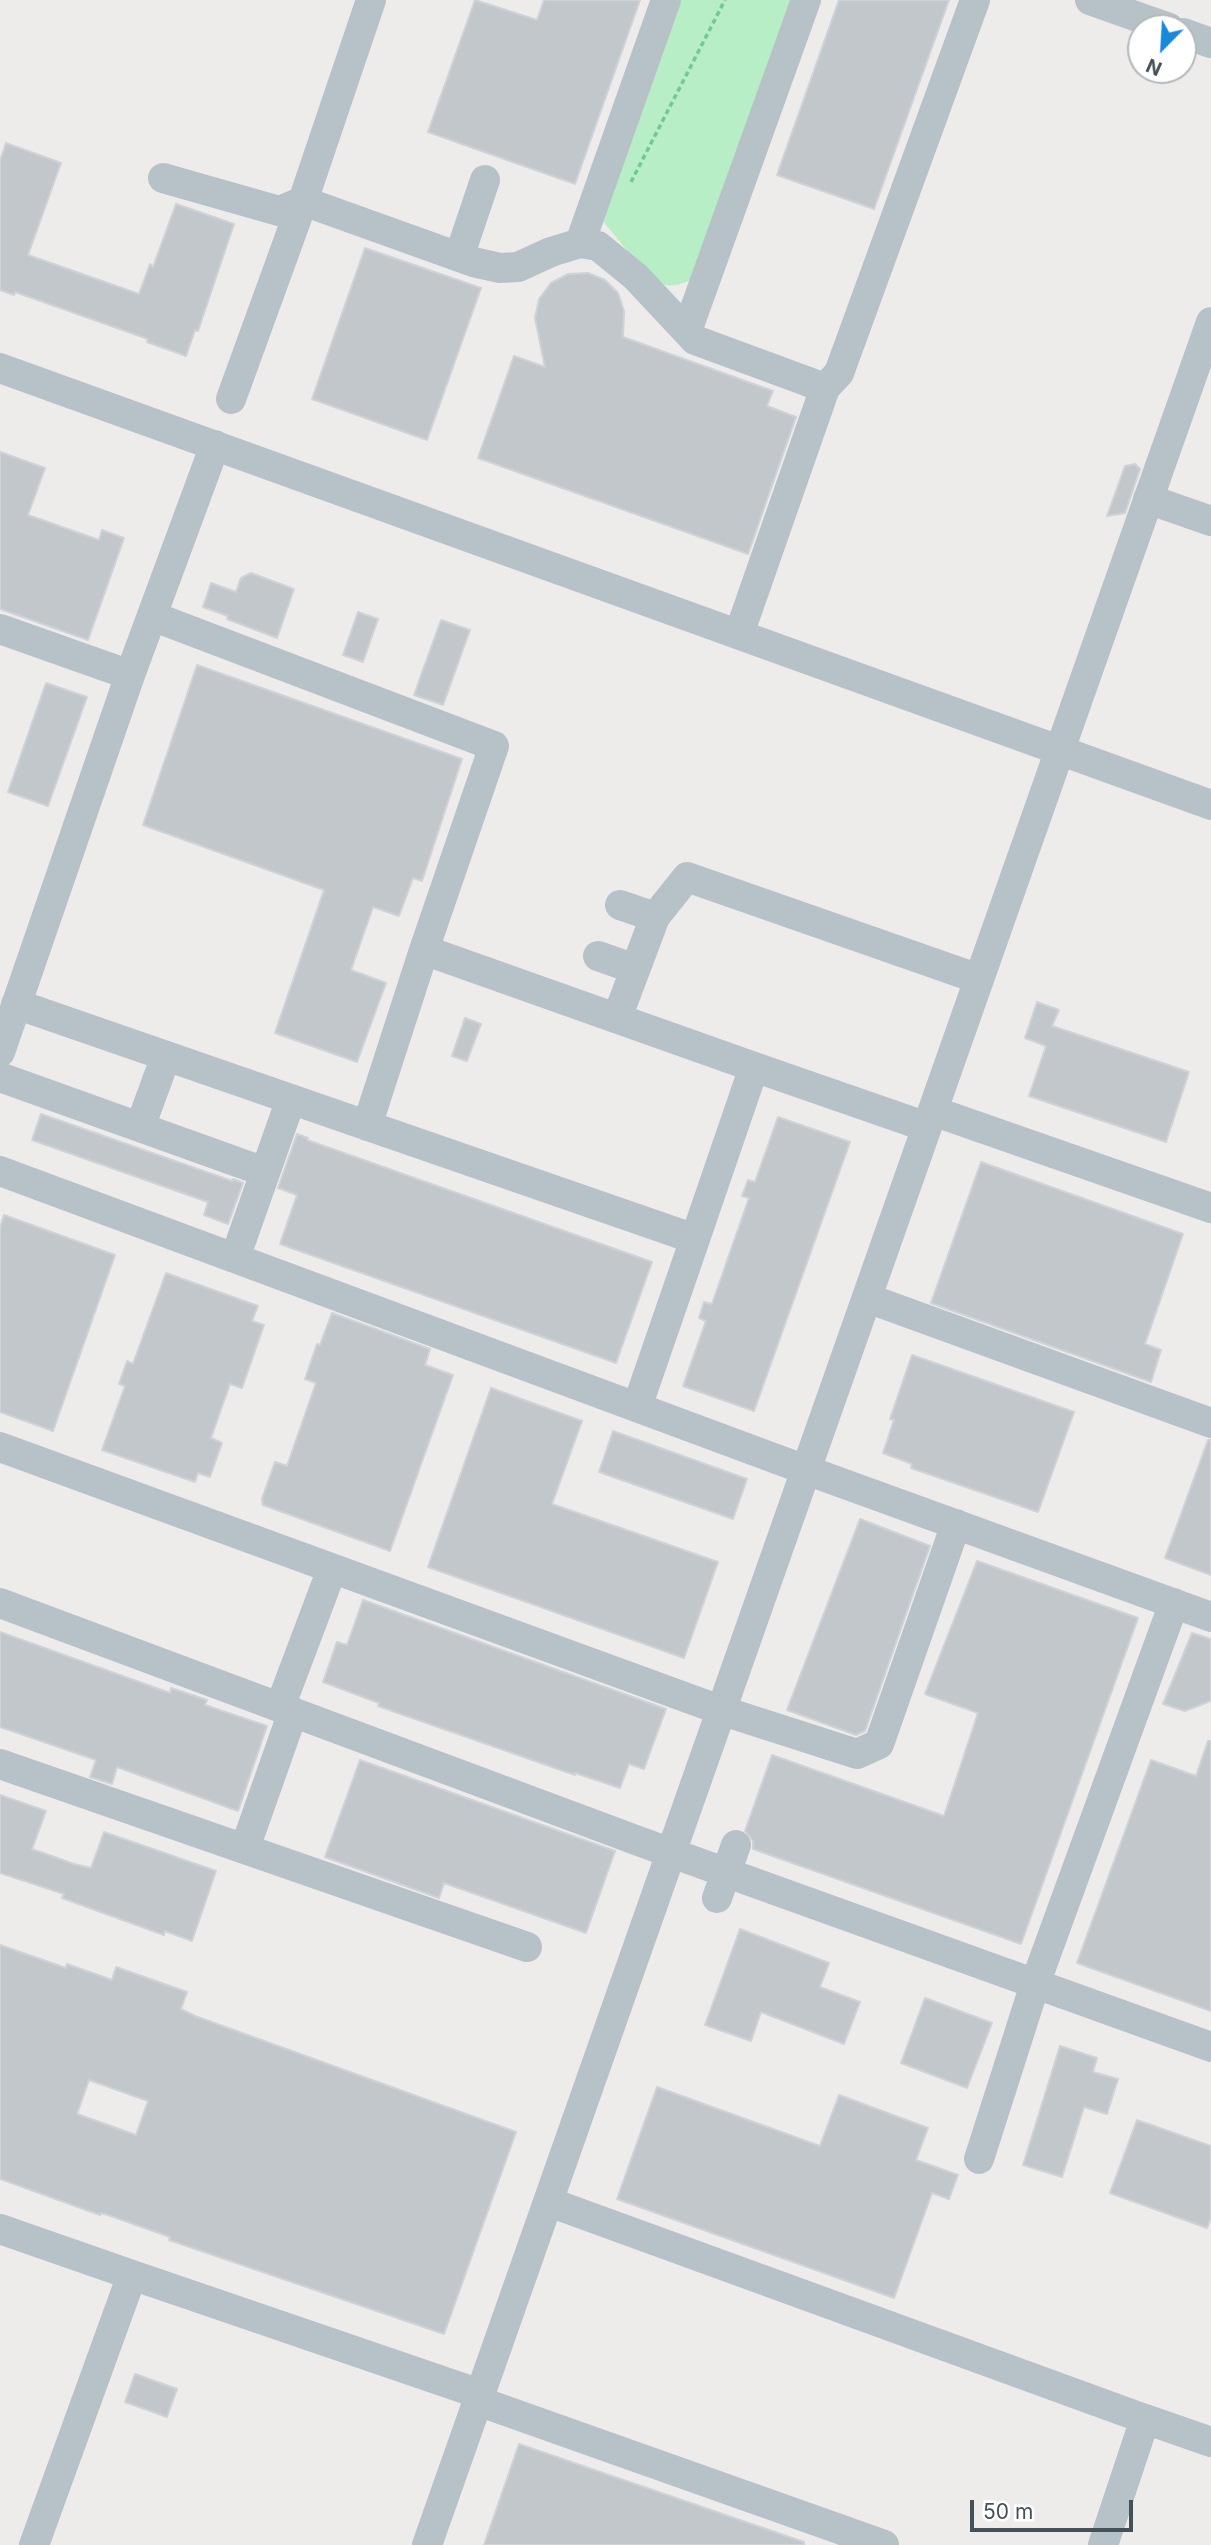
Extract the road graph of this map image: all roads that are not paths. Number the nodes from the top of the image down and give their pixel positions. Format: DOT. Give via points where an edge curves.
graph roads {
  1 [pos="371,0"];
  2 [pos="666,0"];
  3 [pos="806,0"];
  4 [pos="975,0"];
  5 [pos="1090,0"];
  6 [pos="1130,14"];
  7 [pos="163,178"];
  8 [pos="485,180"];
  9 [pos="303,201"];
  10 [pos="580,243"];
  11 [pos="458,257"];
  12 [pos="1211,322"];
  13 [pos="688,331"];
  14 [pos="0,368"];
  15 [pos="825,388"];
  16 [pos="231,399"];
  17 [pos="215,445"];
  18 [pos="1148,499"];
  19 [pos="1211,522"];
  20 [pos="152,616"];
  21 [pos="0,629"];
  22 [pos="739,634"];
  23 [pos="130,675"];
  24 [pos="1059,750"];
  25 [pos="1211,804"];
  26 [pos="620,905"];
  27 [pos="655,917"];
  28 [pos="424,950"];
  29 [pos="598,956"];
  30 [pos="635,970"];
  31 [pos="979,979"];
  32 [pos="16,1004"];
  33 [pos="617,1018"];
  34 [pos="0,1052"];
  35 [pos="166,1056"];
  36 [pos="754,1067"];
  37 [pos="0,1077"];
  38 [pos="290,1099"];
  39 [pos="930,1119"];
  40 [pos="367,1126"];
  41 [pos="140,1127"];
  42 [pos="0,1171"];
  43 [pos="265,1172"];
  44 [pos="1211,1208"];
  45 [pos="695,1239"];
  46 [pos="235,1258"];
  47 [pos="867,1298"];
  48 [pos="637,1407"];
  49 [pos="1211,1423"];
  50 [pos="0,1447"];
  51 [pos="806,1470"];
  52 [pos="956,1524"];
  53 [pos="332,1569"];
  54 [pos="0,1603"];
  55 [pos="1174,1603"];
  56 [pos="1211,1617"];
  57 [pos="286,1710"];
  58 [pos="723,1711"];
  59 [pos="0,1764"];
  60 [pos="736,1844"];
  61 [pos="245,1848"];
  62 [pos="673,1853"];
  63 [pos="717,1898"];
  64 [pos="527,1947"];
  65 [pos="1035,1984"];
  66 [pos="1211,2047"];
  67 [pos="979,2159"];
  68 [pos="549,2202"];
  69 [pos="0,2229"];
  70 [pos="132,2275"];
  71 [pos="479,2398"];
  72 [pos="1145,2419"];
  73 [pos="1211,2442"];
  74 [pos="855,2540"];
  75 [pos="34,2545"];
  76 [pos="427,2545"];
  77 [pos="884,2545"];
  78 [pos="1103,2545"];
  1 -- 9 [label="lane"];
  2 -- 10 [label="lane"];
  3 -- 13 [label="lane"];
  4 -- 15 [label="lane" via="839,373"];
  5 -- 6 [label="lane"];
  7 -- 9 [label="lane" via="279,211"];
  8 -- 11 [label="lane"];
  9 -- 11 [label="lane"];
  9 -- 16 [label="lane"];
  10 -- 11 [label="lane" via="518,267 500,268"];
  10 -- 13 [label="lane" via="597,246 636,277"];
  12 -- 18 [label="lane"];
  13 -- 15 [label="lane" via="695,340"];
  14 -- 17 [label="lane"];
  15 -- 22 [label="lane"];
  17 -- 20 [label="lane"];
  17 -- 22 [label="lane"];
  18 -- 19 [label="lane"];
  18 -- 24 [label="lane"];
  20 -- 23 [label="lane"];
  20 -- 28 [label="lane" via="494,746"];
  21 -- 23 [label="lane"];
  22 -- 24 [label="lane"];
  23 -- 32 [label="lane"];
  24 -- 25 [label="lane"];
  24 -- 31 [label="lane"];
  26 -- 27 [label="lane"];
  27 -- 30 [label="lane"];
  27 -- 31 [label="lane" via="687,877"];
  28 -- 33 [label="lane"];
  28 -- 40 [label="lane"];
  29 -- 30 [label="lane"];
  30 -- 33 [label="lane"];
  31 -- 39 [label="lane"];
  32 -- 34 [label="lane"];
  32 -- 35 [label="lane"];
  33 -- 36 [label="lane"];
  35 -- 38 [label="lane"];
  35 -- 41 [label="lane"];
  36 -- 39 [label="lane"];
  36 -- 45 [label="lane"];
  37 -- 41 [label="lane"];
  38 -- 40 [label="lane"];
  38 -- 43 [label="lane"];
  39 -- 44 [label="lane"];
  39 -- 47 [label="lane"];
  40 -- 45 [label="lane"];
  41 -- 43 [label="lane"];
  42 -- 46 [label="lane"];
  43 -- 46 [label="lane"];
  45 -- 48 [label="lane"];
  46 -- 48 [label="lane"];
  47 -- 49 [label="lane"];
  47 -- 51 [label="lane"];
  48 -- 51 [label="lane"];
  50 -- 53 [label="lane"];
  51 -- 52 [label="lane"];
  51 -- 58 [label="lane"];
  52 -- 55 [label="lane"];
  52 -- 58 [label="lane" via="879,1744 857,1754"];
  53 -- 57 [label="lane"];
  53 -- 58 [label="lane"];
  54 -- 57 [label="lane"];
  55 -- 56 [label="lane"];
  55 -- 65 [label="lane"];
  57 -- 61 [label="lane"];
  57 -- 62 [label="lane"];
  58 -- 62 [label="lane"];
  59 -- 61 [label="lane"];
  60 -- 63 [label="lane, bridge"];
  61 -- 64 [label="lane"];
  62 -- 65 [label="lane"];
  62 -- 68 [label="lane"];
  65 -- 66 [label="lane"];
  65 -- 67 [label="lane"];
  68 -- 71 [label="lane"];
  68 -- 72 [label="lane"];
  69 -- 70 [label="lane"];
  70 -- 71 [label="lane"];
  70 -- 75 [label="lane"];
  71 -- 74 [label="lane"];
  71 -- 76 [label="lane"];
  72 -- 73 [label="lane"];
  72 -- 78 [label="lane"];
  74 -- 77 [label="lane"];
}
